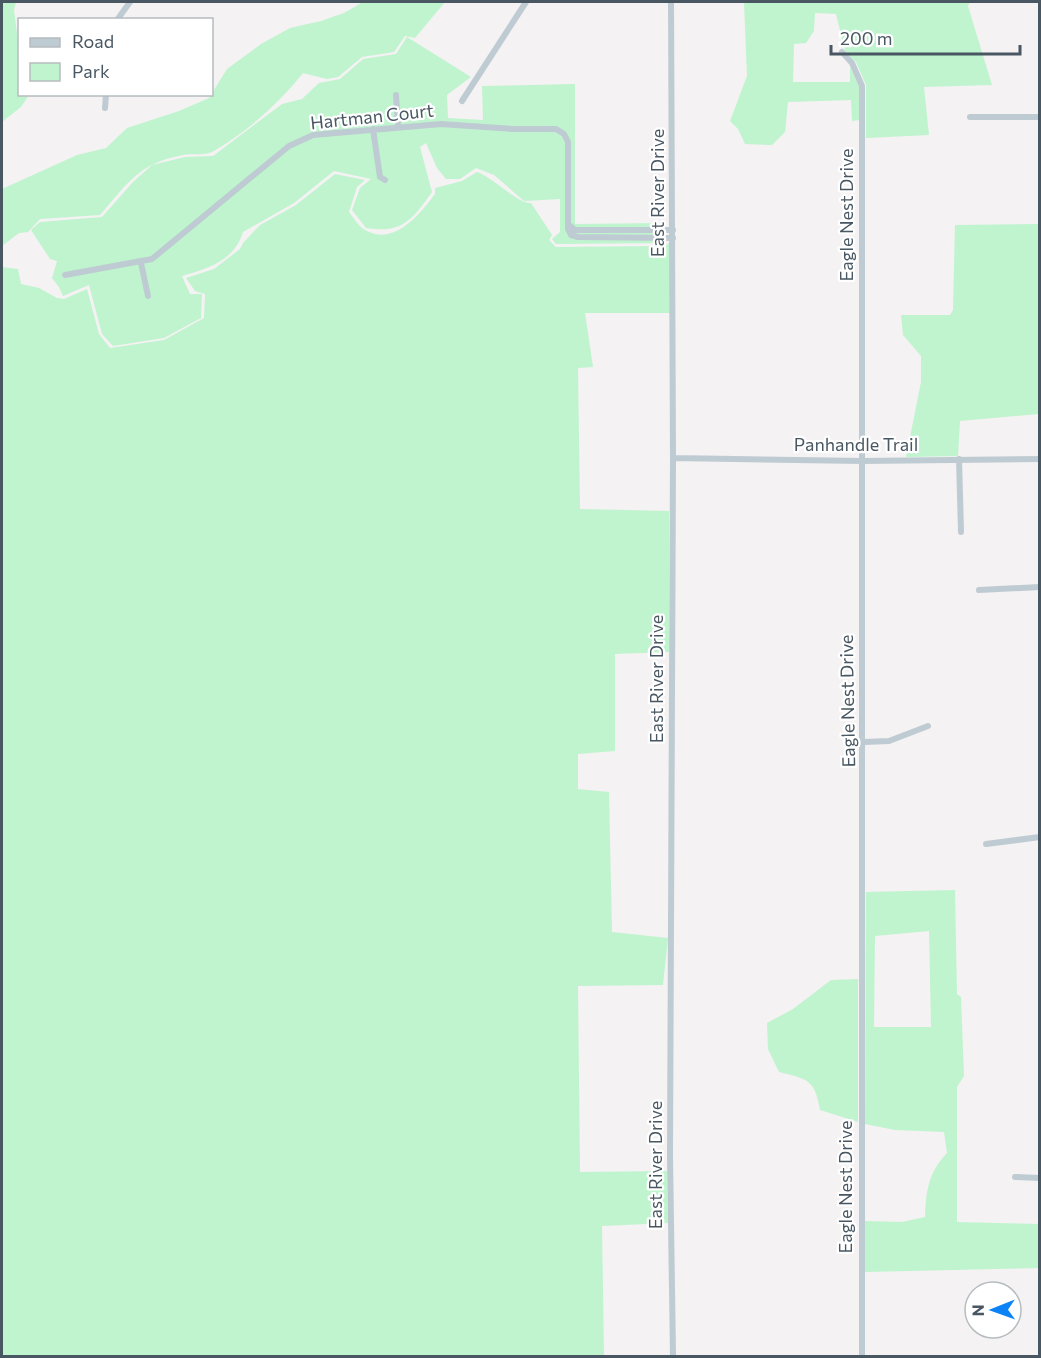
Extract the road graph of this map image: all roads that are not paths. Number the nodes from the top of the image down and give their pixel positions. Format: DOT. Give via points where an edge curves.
graph roads {
  1 [pos="130,2"];
  2 [pos="525,2"];
  3 [pos="671,2"];
  4 [pos="118,18"];
  5 [pos="842,52"];
  6 [pos="396,95"];
  7 [pos="106,96"];
  8 [pos="462,101"];
  9 [pos="105,108"];
  10 [pos="970,117"];
  11 [pos="1040,117"];
  12 [pos="398,126"];
  13 [pos="373,129"];
  14 [pos="385,180"];
  15 [pos="673,234"];
  16 [pos="141,263"];
  17 [pos="65,275"];
  18 [pos="148,296"];
  19 [pos="673,458"];
  20 [pos="959,459"];
  21 [pos="1040,459"];
  22 [pos="862,461"];
  23 [pos="961,532"];
  24 [pos="1040,587"];
  25 [pos="979,590"];
  26 [pos="928,726"];
  27 [pos="864,742"];
  28 [pos="1040,837"];
  29 [pos="986,844"];
  30 [pos="1015,1177"];
  31 [pos="1040,1178"];
  32 [pos="673,1356"];
  33 [pos="862,1356"];
  1 -- 4 [label="street"];
  2 -- 8 [label="street"];
  3 -- 15 [label="street, East River Drive"];
  5 -- 22 [label="street, Eagle Nest Drive" via="852,63 862,86"];
  6 -- 12 [label="street"];
  7 -- 9 [label="street"];
  10 -- 11 [label="street"];
  12 -- 13 [label="street, Hartman Court"];
  12 -- 15 [label="street, Hartman Court" via="441,124 561,131 568,142 569,233 575,237"];
  13 -- 14 [label="street" via="378,168"];
  13 -- 16 [label="street, Hartman Court" via="314,135 288,146 160,253"];
  15 -- 19 [label="street, East River Drive"];
  16 -- 17 [label="street, Hartman Court"];
  16 -- 18 [label="street"];
  19 -- 22 [label="street, Panhandle Trail"];
  19 -- 32 [label="street, East River Drive"];
  20 -- 21 [label="street, Panhandle Trail"];
  20 -- 22 [label="street, Panhandle Trail"];
  20 -- 23 [label="street"];
  22 -- 27 [label="street, Eagle Nest Drive"];
  24 -- 25 [label="street"];
  26 -- 27 [label="street" via="889,741"];
  27 -- 33 [label="street, Eagle Nest Drive"];
  28 -- 29 [label="street"];
  30 -- 31 [label="street"];
}
